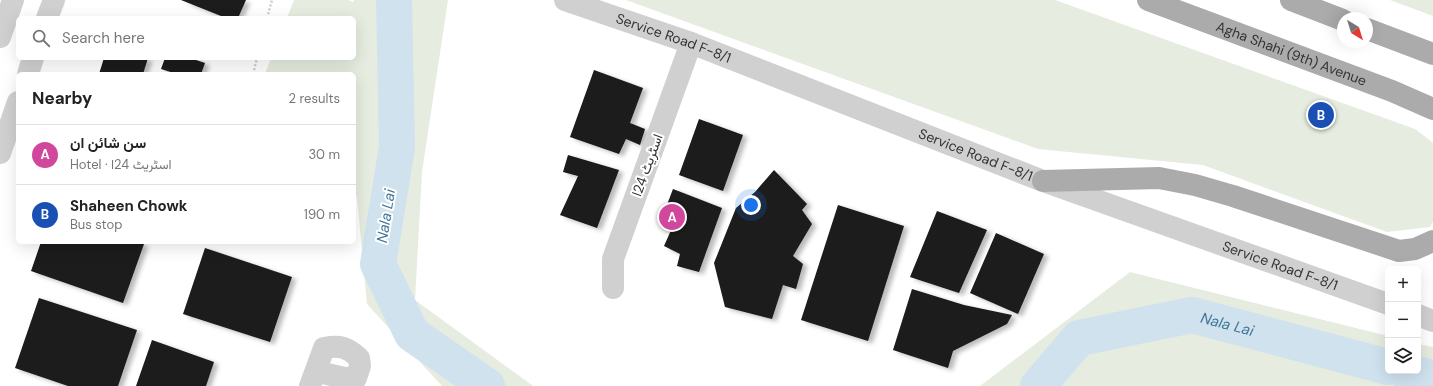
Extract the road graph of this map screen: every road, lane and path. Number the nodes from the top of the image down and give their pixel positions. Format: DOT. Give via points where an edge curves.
graph roads {
  1 [pos="13,0"];
  2 [pos="54,0"];
  3 [pos="272,0"];
  4 [pos="565,0"];
  5 [pos="1148,0"];
  6 [pos="1290,0"];
  7 [pos="48,16"];
  8 [pos="267,16"];
  9 [pos="1337,18"];
  10 [pos="1373,31"];
  11 [pos="0,37"];
  12 [pos="691,43"];
  13 [pos="1433,54"];
  14 [pos="32,60"];
  15 [pos="256,60"];
  16 [pos="29,72"];
  17 [pos="254,72"];
  18 [pos="16,108"];
  19 [pos="1432,110"];
  20 [pos="0,153"];
  21 [pos="1043,180"];
  22 [pos="1433,241"];
  23 [pos="614,288"];
  24 [pos="1385,303"];
  25 [pos="1421,316"];
  26 [pos="1433,321"];
  1 -- 11 [label="street"];
  2 -- 7 [label="street"];
  3 -- 8 [label="path"];
  4 -- 12 [label="street, Service Road F-8/1"];
  5 -- 19 [label="main road, Agha Shahi (9th) Avenue" via="1392,91"];
  6 -- 9 [label="main road"];
  10 -- 13 [label="main road"];
  12 -- 21 [label="street, Service Road F-8/1"];
  12 -- 23 [label="street, اسٹریٹ 24ا" via="613,259"];
  14 -- 16 [label="street"];
  15 -- 17 [label="path"];
  18 -- 20 [label="street"];
  21 -- 22 [label="main road" via="1159,178 1232,196 1399,251 1415,249"];
  21 -- 24 [label="street, Service Road F-8/1"];
  25 -- 26 [label="street"];
}
